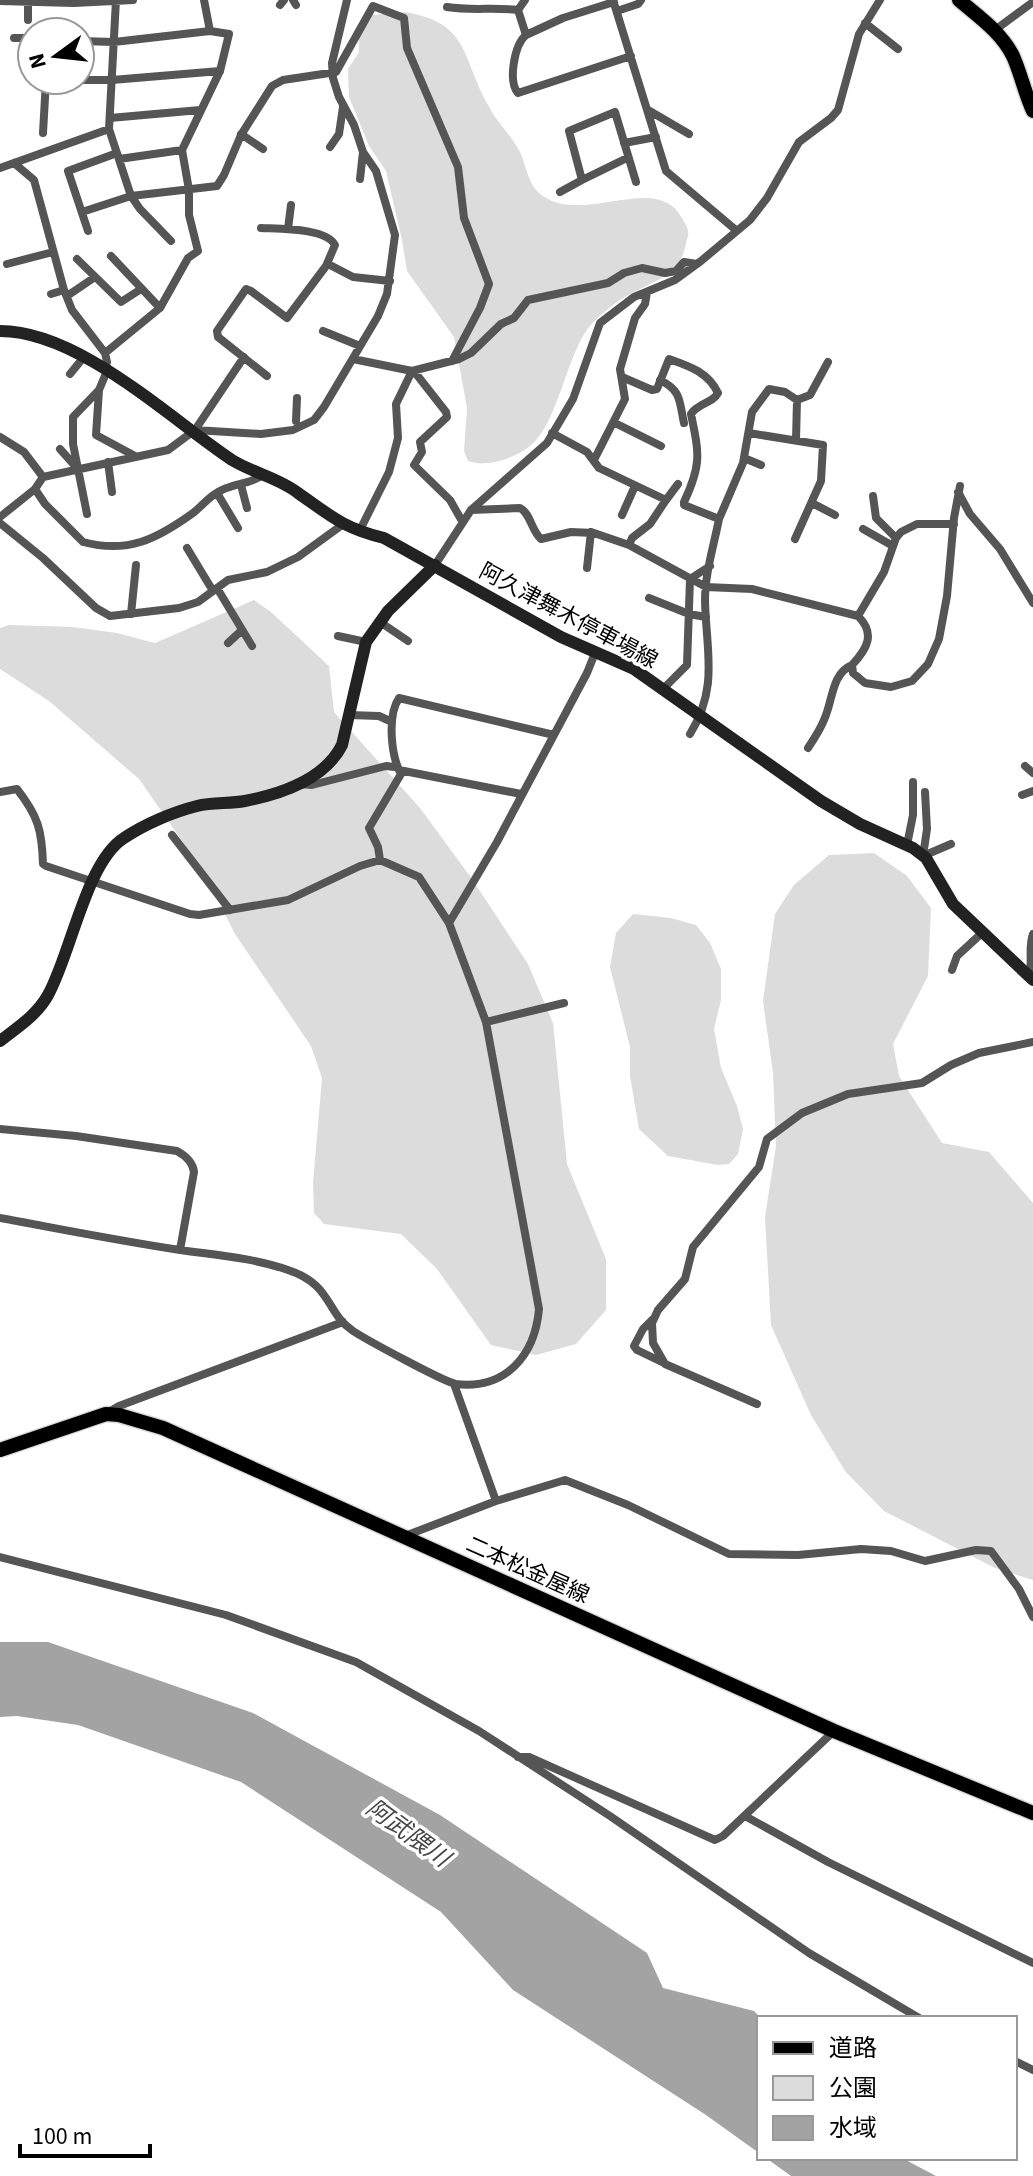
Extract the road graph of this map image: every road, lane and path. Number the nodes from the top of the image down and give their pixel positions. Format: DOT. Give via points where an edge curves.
graph roads {
  1 [pos="133,0"];
  2 [pos="204,0"];
  3 [pos="347,0"];
  4 [pos="525,0"];
  5 [pos="641,0"];
  6 [pos="880,0"];
  7 [pos="959,0"];
  8 [pos="0,1"];
  9 [pos="28,1"];
  10 [pos="115,1"];
  11 [pos="74,2"];
  12 [pos="1033,2"];
  13 [pos="615,4"];
  14 [pos="447,7"];
  15 [pos="518,10"];
  16 [pos="865,23"];
  17 [pos="995,30"];
  18 [pos="210,31"];
  19 [pos="526,35"];
  20 [pos="96,41"];
  21 [pos="114,42"];
  22 [pos="898,49"];
  23 [pos="631,56"];
  24 [pos="220,71"];
  25 [pos="332,73"];
  26 [pos="96,80"];
  27 [pos="112,80"];
  28 [pos="45,96"];
  29 [pos="343,106"];
  30 [pos="200,110"];
  31 [pos="648,110"];
  32 [pos="1033,111"];
  33 [pos="110,118"];
  34 [pos="109,129"];
  35 [pos="43,133"];
  36 [pos="241,134"];
  37 [pos="689,134"];
  38 [pos="656,137"];
  39 [pos="624,143"];
  40 [pos="330,147"];
  41 [pos="263,149"];
  42 [pos="182,150"];
  43 [pos="363,152"];
  44 [pos="118,156"];
  45 [pos="627,158"];
  46 [pos="14,163"];
  47 [pos="0,168"];
  48 [pos="360,179"];
  49 [pos="582,180"];
  50 [pos="636,182"];
  51 [pos="189,190"];
  52 [pos="560,192"];
  53 [pos="131,196"];
  54 [pos="291,205"];
  55 [pos="82,212"];
  56 [pos="261,228"];
  57 [pos="288,229"];
  58 [pos="88,231"];
  59 [pos="737,231"];
  60 [pos="171,241"];
  61 [pos="53,252"];
  62 [pos="111,256"];
  63 [pos="77,259"];
  64 [pos="7,264"];
  65 [pos="328,264"];
  66 [pos="697,264"];
  67 [pos="95,277"];
  68 [pos="390,281"];
  69 [pos="141,289"];
  70 [pos="647,292"];
  71 [pos="66,293"];
  72 [pos="51,294"];
  73 [pos="160,308"];
  74 [pos="0,331"];
  75 [pos="323,331"];
  76 [pos="360,346"];
  77 [pos="105,353"];
  78 [pos="244,357"];
  79 [pos="83,358"];
  80 [pos="353,359"];
  81 [pos="452,361"];
  82 [pos="828,362"];
  83 [pos="106,370"];
  84 [pos="412,371"];
  85 [pos="70,374"];
  86 [pos="267,376"];
  87 [pos="622,377"];
  88 [pos="660,380"];
  89 [pos="99,390"];
  90 [pos="297,398"];
  91 [pos="797,400"];
  92 [pos="296,421"];
  93 [pos="615,423"];
  94 [pos="684,423"];
  95 [pos="195,430"];
  96 [pos="552,433"];
  97 [pos="749,433"];
  98 [pos="0,437"];
  99 [pos="796,440"];
  100 [pos="661,446"];
  101 [pos="60,449"];
  102 [pos="135,456"];
  103 [pos="744,458"];
  104 [pos="594,460"];
  105 [pos="108,462"];
  106 [pos="761,465"];
  107 [pos="78,469"];
  108 [pos="263,475"];
  109 [pos="43,477"];
  110 [pos="678,484"];
  111 [pos="241,485"];
  112 [pos="635,486"];
  113 [pos="35,489"];
  114 [pos="112,492"];
  115 [pos="217,493"];
  116 [pos="873,496"];
  117 [pos="666,500"];
  118 [pos="812,503"];
  119 [pos="247,508"];
  120 [pos="471,510"];
  121 [pos="87,514"];
  122 [pos="622,515"];
  123 [pos="835,515"];
  124 [pos="0,517"];
  125 [pos="719,519"];
  126 [pos="462,521"];
  127 [pos="0,523"];
  128 [pos="954,524"];
  129 [pos="342,525"];
  130 [pos="238,528"];
  131 [pos="863,529"];
  132 [pos="359,532"];
  133 [pos="591,532"];
  134 [pos="795,539"];
  135 [pos="894,542"];
  136 [pos="629,545"];
  137 [pos="187,548"];
  138 [pos="136,565"];
  139 [pos="435,565"];
  140 [pos="710,566"];
  141 [pos="587,568"];
  142 [pos="690,579"];
  143 [pos="706,587"];
  144 [pos="215,590"];
  145 [pos="649,598"];
  146 [pos="1033,603"];
  147 [pos="131,614"];
  148 [pos="689,614"];
  149 [pos="858,616"];
  150 [pos="706,617"];
  151 [pos="380,622"];
  152 [pos="241,631"];
  153 [pos="338,636"];
  154 [pos="408,641"];
  155 [pos="366,642"];
  156 [pos="228,643"];
  157 [pos="252,646"];
  158 [pos="595,653"];
  159 [pos="852,665"];
  160 [pos="663,689"];
  161 [pos="349,715"];
  162 [pos="701,716"];
  163 [pos="392,722"];
  164 [pos="690,734"];
  165 [pos="554,735"];
  166 [pos="808,748"];
  167 [pos="1025,766"];
  168 [pos="397,768"];
  169 [pos="1033,773"];
  170 [pos="913,782"];
  171 [pos="297,784"];
  172 [pos="1033,791"];
  173 [pos="0,792"];
  174 [pos="925,792"];
  175 [pos="521,794"];
  176 [pos="1022,795"];
  177 [pos="172,835"];
  178 [pos="951,844"];
  179 [pos="907,845"];
  180 [pos="923,856"];
  181 [pos="380,860"];
  182 [pos="92,881"];
  183 [pos="230,910"];
  184 [pos="449,923"];
  185 [pos="983,932"];
  186 [pos="1033,934"];
  187 [pos="952,970"];
  188 [pos="1031,978"];
  189 [pos="564,1003"];
  190 [pos="486,1022"];
  191 [pos="0,1041"];
  192 [pos="1033,1042"];
  193 [pos="0,1129"];
  194 [pos="0,1218"];
  195 [pos="180,1250"];
  196 [pos="653,1320"];
  197 [pos="343,1322"];
  198 [pos="665,1364"];
  199 [pos="454,1384"];
  200 [pos="757,1404"];
  201 [pos="106,1414"];
  202 [pos="0,1450"];
  203 [pos="496,1501"];
  204 [pos="406,1538"];
  205 [pos="0,1557"];
  206 [pos="1033,1617"];
  207 [pos="834,1731"];
  208 [pos="517,1757"];
  209 [pos="1033,1813"];
  210 [pos="745,1816"];
  211 [pos="1033,1963"];
  212 [pos="916,2016"];
  1 -- 10 [label="street"];
  2 -- 18 [label="street"];
  3 -- 25 [label="street"];
  4 -- 15 [label="street"];
  5 -- 13 [label="street"];
  6 -- 16 [label="street"];
  7 -- 17 [label="main road"];
  8 -- 9 [label="street"];
  9 -- 11 [label="street"];
  10 -- 11 [label="street"];
  10 -- 21 [label="street"];
  12 -- 17 [label="street"];
  13 -- 19 [label="street"];
  13 -- 23 [label="street"];
  14 -- 15 [label="street"];
  15 -- 19 [label="street"];
  16 -- 22 [label="street"];
  16 -- 59 [label="street" via="838,110 799,142 767,198"];
  17 -- 32 [label="main road" via="1013,55"];
  18 -- 21 [label="street"];
  18 -- 24 [label="street" via="229,34"];
  19 -- 23 [label="street" via="517,46 513,90 518,93"];
  20 -- 21 [label="street"];
  21 -- 27 [label="street"];
  23 -- 31 [label="street"];
  24 -- 27 [label="street"];
  24 -- 30 [label="street"];
  25 -- 29 [label="street"];
  25 -- 36 [label="street" via="275,83"];
  25 -- 81 [label="street" via="373,6 404,18 407,48 458,167 464,218 489,284"];
  26 -- 27 [label="street"];
  27 -- 33 [label="street"];
  28 -- 35 [label="street"];
  29 -- 40 [label="street" via="339,134"];
  29 -- 43 [label="street"];
  30 -- 33 [label="street"];
  30 -- 42 [label="street"];
  31 -- 37 [label="street"];
  31 -- 38 [label="street"];
  33 -- 34 [label="street"];
  34 -- 44 [label="street"];
  34 -- 46 [label="street"];
  36 -- 41 [label="street"];
  36 -- 51 [label="street" via="218,185"];
  38 -- 39 [label="street"];
  38 -- 59 [label="street" via="666,171"];
  39 -- 45 [label="street"];
  39 -- 49 [label="street" via="615,112 569,131"];
  42 -- 44 [label="street"];
  42 -- 51 [label="street"];
  43 -- 48 [label="street"];
  43 -- 68 [label="street" via="379,179 395,235"];
  44 -- 53 [label="street"];
  44 -- 55 [label="street" via="68,171"];
  45 -- 49 [label="street"];
  45 -- 50 [label="street"];
  46 -- 47 [label="street"];
  46 -- 61 [label="street" via="34,180"];
  49 -- 52 [label="street"];
  51 -- 53 [label="street"];
  51 -- 73 [label="street" via="198,251 188,258"];
  53 -- 55 [label="street"];
  53 -- 60 [label="street"];
  54 -- 57 [label="street"];
  55 -- 58 [label="street"];
  56 -- 57 [label="street"];
  57 -- 65 [label="street" via="333,240"];
  59 -- 66 [label="street"];
  61 -- 64 [label="street"];
  61 -- 71 [label="street"];
  62 -- 69 [label="street"];
  63 -- 67 [label="street"];
  65 -- 68 [label="street" via="353,277"];
  65 -- 78 [label="street" via="287,318 246,289 217,331"];
  66 -- 70 [label="street"];
  66 -- 81 [label="street" via="684,262 665,273 642,268 608,283 528,300 471,353"];
  67 -- 69 [label="street" via="121,302"];
  67 -- 71 [label="street"];
  68 -- 76 [label="street"];
  69 -- 73 [label="street"];
  70 -- 87 [label="street" via="630,334"];
  70 -- 96 [label="street" via="617,308 596,328 573,399"];
  71 -- 72 [label="street"];
  71 -- 77 [label="street" via="72,310"];
  73 -- 77 [label="street"];
  74 -- 79 [label="main road, 阿久津舞木停車場線" via="44,337"];
  75 -- 76 [label="street"];
  76 -- 80 [label="street"];
  77 -- 83 [label="street"];
  78 -- 86 [label="street"];
  78 -- 95 [label="street"];
  79 -- 83 [label="main road, 阿久津舞木停車場線"];
  79 -- 85 [label="street"];
  80 -- 84 [label="street"];
  80 -- 95 [label="street" via="324,407 304,426 261,434"];
  81 -- 84 [label="street"];
  82 -- 91 [label="street" via="810,395"];
  83 -- 89 [label="street"];
  83 -- 95 [label="main road, 阿久津舞木停車場線"];
  84 -- 126 [label="street" via="447,417 420,442 422,452 414,465 450,500"];
  84 -- 132 [label="street" via="396,404 398,438 389,472"];
  87 -- 88 [label="street" via="652,390"];
  87 -- 93 [label="street" via="625,399"];
  88 -- 94 [label="street" via="678,392"];
  88 -- 125 [label="street" via="669,359 700,372 718,393 691,414 699,452 684,505"];
  89 -- 102 [label="street" via="96,435"];
  89 -- 107 [label="street" via="73,417"];
  90 -- 92 [label="street"];
  91 -- 97 [label="street" via="769,389 752,412"];
  91 -- 99 [label="street"];
  93 -- 100 [label="street"];
  93 -- 104 [label="street"];
  95 -- 102 [label="street" via="168,450"];
  95 -- 108 [label="main road, 阿久津舞木停車場線" via="230,458"];
  96 -- 104 [label="street"];
  96 -- 120 [label="street" via="537,454"];
  97 -- 99 [label="street"];
  97 -- 103 [label="street"];
  98 -- 109 [label="street" via="24,452"];
  99 -- 118 [label="street" via="823,445 821,481"];
  101 -- 107 [label="street"];
  102 -- 105 [label="street"];
  103 -- 106 [label="street"];
  103 -- 125 [label="street"];
  104 -- 112 [label="street" via="599,468"];
  105 -- 107 [label="street"];
  105 -- 114 [label="street"];
  107 -- 109 [label="street"];
  107 -- 121 [label="street"];
  108 -- 111 [label="street"];
  108 -- 129 [label="main road, 阿久津舞木停車場線" via="297,491"];
  109 -- 113 [label="street"];
  110 -- 117 [label="street"];
  111 -- 115 [label="street"];
  111 -- 119 [label="street"];
  112 -- 117 [label="street"];
  112 -- 122 [label="street"];
  113 -- 115 [label="street" via="83,542 114,545 146,542"];
  113 -- 124 [label="street"];
  115 -- 130 [label="street"];
  116 -- 135 [label="street" via="878,523"];
  117 -- 136 [label="street"];
  118 -- 123 [label="street"];
  118 -- 134 [label="street"];
  120 -- 126 [label="street"];
  120 -- 133 [label="street" via="523,509 536,535 544,539"];
  125 -- 140 [label="street"];
  126 -- 139 [label="street"];
  127 -- 147 [label="street" via="103,614"];
  128 -- 135 [label="street" via="917,524 905,528"];
  128 -- 146 [label="street" via="959,488 970,514 1000,549"];
  128 -- 159 [label="street" via="939,639 926,668 912,681 883,688 857,678"];
  129 -- 132 [label="main road, 阿久津舞木停車場線"];
  129 -- 144 [label="street" via="298,557 267,572 228,580"];
  131 -- 135 [label="street"];
  132 -- 139 [label="main road, 阿久津舞木停車場線" via="384,538"];
  133 -- 136 [label="street"];
  133 -- 141 [label="street"];
  135 -- 149 [label="street" via="884,572"];
  136 -- 142 [label="street"];
  137 -- 144 [label="street"];
  138 -- 147 [label="street"];
  139 -- 151 [label="main road"];
  139 -- 158 [label="main road, 阿久津舞木停車場線"];
  140 -- 142 [label="street"];
  140 -- 143 [label="street"];
  142 -- 143 [label="street"];
  142 -- 148 [label="street"];
  143 -- 149 [label="street" via="752,589"];
  143 -- 150 [label="street"];
  144 -- 147 [label="street" via="179,608"];
  144 -- 152 [label="street"];
  145 -- 148 [label="street"];
  148 -- 150 [label="street"];
  148 -- 160 [label="street" via="687,665"];
  149 -- 159 [label="street" via="869,633"];
  150 -- 162 [label="street" via="710,681"];
  151 -- 154 [label="street"];
  151 -- 155 [label="main road"];
  152 -- 156 [label="street"];
  152 -- 157 [label="street"];
  153 -- 155 [label="street"];
  155 -- 161 [label="main road"];
  158 -- 160 [label="main road, 阿久津舞木停車場線" via="634,669"];
  158 -- 165 [label="street"];
  159 -- 166 [label="street" via="837,680 825,719"];
  160 -- 162 [label="main road, 阿久津舞木停車場線"];
  161 -- 163 [label="street"];
  161 -- 171 [label="main road" via="335,759"];
  162 -- 164 [label="street"];
  162 -- 179 [label="main road, 阿久津舞木停車場線" via="821,801"];
  163 -- 165 [label="street" via="399,698"];
  163 -- 168 [label="street"];
  165 -- 175 [label="street"];
  167 -- 169 [label="street"];
  168 -- 171 [label="street"];
  168 -- 175 [label="street"];
  168 -- 181 [label="street" via="401,774 370,825"];
  170 -- 179 [label="street"];
  171 -- 182 [label="main road" via="245,801 172,814 124,837"];
  172 -- 176 [label="street"];
  173 -- 182 [label="street" via="17,789 24,798 43,835 43,864"];
  174 -- 180 [label="street"];
  175 -- 184 [label="street"];
  177 -- 183 [label="street"];
  178 -- 180 [label="street"];
  179 -- 180 [label="main road, 阿久津舞木停車場線"];
  180 -- 185 [label="main road, 阿久津舞木停車場線" via="953,904"];
  181 -- 183 [label="street" via="288,900"];
  181 -- 184 [label="street" via="419,877"];
  182 -- 183 [label="street" via="190,914"];
  182 -- 191 [label="main road" via="47,997"];
  184 -- 190 [label="street"];
  185 -- 187 [label="street" via="957,956"];
  185 -- 188 [label="main road, 阿久津舞木停車場線"];
  186 -- 188 [label="street"];
  189 -- 190 [label="street"];
  190 -- 199 [label="street" via="538,1324 531,1344 503,1377"];
  192 -- 196 [label="street" via="979,1053 922,1083 848,1094 786,1123 767,1139 759,1167 693,1247 685,1279"];
  193 -- 195 [label="street" via="186,1156 194,1172"];
  194 -- 195 [label="street"];
  195 -- 197 [label="street" via="244,1259 303,1276 320,1288"];
  196 -- 198 [label="street" via="653,1343"];
  196 -- 198 [label="street" via="634,1346"];
  197 -- 199 [label="street"];
  197 -- 201 [label="street"];
  198 -- 200 [label="street"];
  199 -- 203 [label="street"];
  201 -- 202 [label="main road"];
  201 -- 204 [label="main road, 二本松金屋線" via="163,1428"];
  203 -- 204 [label="street"];
  203 -- 206 [label="street" via="565,1480 729,1554 861,1549 929,1561 983,1549 1000,1561"];
  204 -- 207 [label="main road, 二本松金屋線"];
  205 -- 208 [label="street" via="226,1615 356,1662"];
  207 -- 209 [label="main road, 二本松金屋線"];
  207 -- 210 [label="street"];
  208 -- 210 [label="street" via="529,1757 709,1839 719,1839"];
  208 -- 212 [label="street" via="809,1953"];
  210 -- 211 [label="street"];
}
